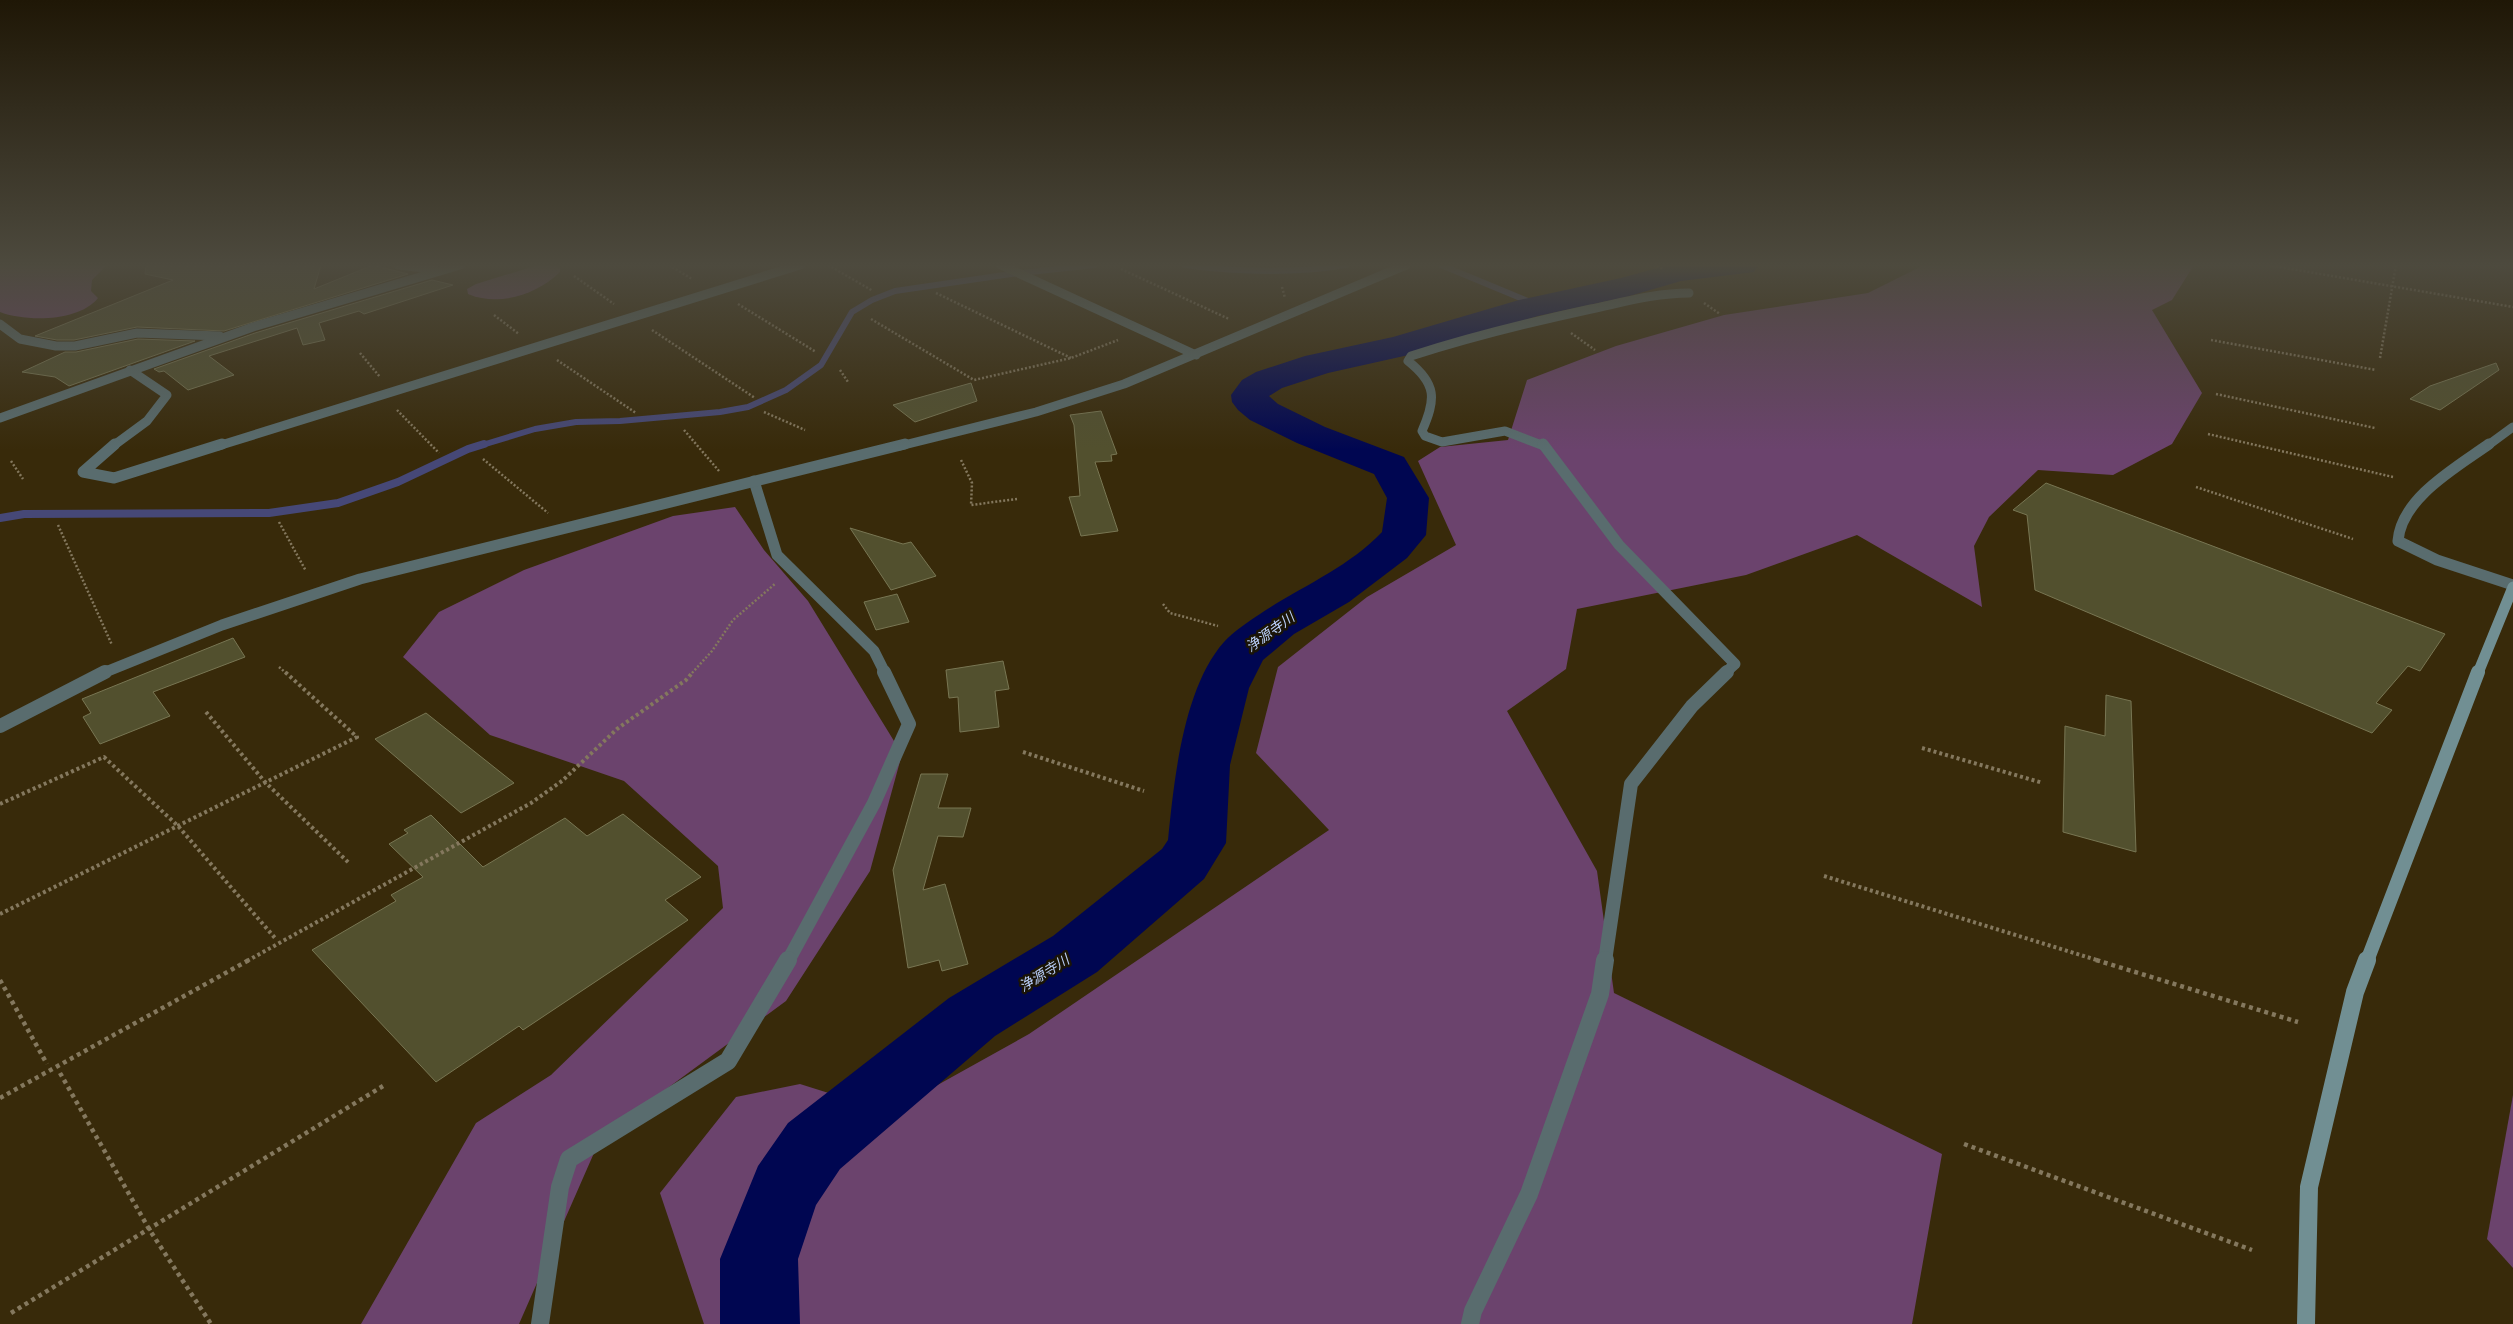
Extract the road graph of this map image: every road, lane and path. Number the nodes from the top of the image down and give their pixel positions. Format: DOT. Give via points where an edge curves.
graph roads {
  1 [pos="4,327"];
  2 [pos="257,327"];
  3 [pos="509,327"];
  4 [pos="601,327"];
  5 [pos="648,327"];
  6 [pos="775,327"];
  7 [pos="884,327"];
  8 [pos="1006,327"];
  9 [pos="1135,327"];
  10 [pos="1262,327"];
  11 [pos="1509,327"];
  12 [pos="2385,327"];
  13 [pos="227,336"];
  14 [pos="1125,337"];
  15 [pos="523,338"];
  16 [pos="2211,340"];
  17 [pos="816,352"];
  18 [pos="360,353"];
  19 [pos="1196,355"];
  20 [pos="552,356"];
  21 [pos="1071,358"];
  22 [pos="2380,358"];
  23 [pos="130,370"];
  24 [pos="840,370"];
  25 [pos="2376,370"];
  26 [pos="383,380"];
  27 [pos="848,382"];
  28 [pos="2216,394"];
  29 [pos="755,398"];
  30 [pos="394,407"];
  31 [pos="764,412"];
  32 [pos="636,413"];
  33 [pos="0,418"];
  34 [pos="2513,427"];
  35 [pos="2375,428"];
  36 [pos="684,430"];
  37 [pos="804,430"];
  38 [pos="2208,434"];
  39 [pos="439,454"];
  40 [pos="483,459"];
  41 [pos="961,460"];
  42 [pos="11,461"];
  43 [pos="720,472"];
  44 [pos="2394,477"];
  45 [pos="23,479"];
  46 [pos="754,481"];
  47 [pos="2196,487"];
  48 [pos="1017,499"];
  49 [pos="549,514"];
  50 [pos="279,522"];
  51 [pos="58,525"];
  52 [pos="2353,539"];
  53 [pos="790,570"];
  54 [pos="306,571"];
  55 [pos="2513,586"];
  56 [pos="1163,604"];
  57 [pos="1218,626"];
  58 [pos="112,645"];
  59 [pos="279,667"];
  60 [pos="206,712"];
  61 [pos="0,726"];
  62 [pos="1922,748"];
  63 [pos="1023,752"];
  64 [pos="265,782"];
  65 [pos="2043,783"];
  66 [pos="1144,791"];
  67 [pos="0,804"];
  68 [pos="178,826"];
  69 [pos="350,864"];
  70 [pos="1824,876"];
  71 [pos="0,914"];
  72 [pos="275,938"];
  73 [pos="0,980"];
  74 [pos="2298,1022"];
  75 [pos="47,1064"];
  76 [pos="60,1074"];
  77 [pos="383,1086"];
  78 [pos="0,1098"];
  79 [pos="1964,1144"];
  80 [pos="149,1229"];
  81 [pos="2252,1250"];
  82 [pos="11,1313"];
  83 [pos="211,1324"];
  84 [pos="540,1324"];
  85 [pos="1470,1324"];
  86 [pos="2306,1324"];
  1 -- 13 [label="street" via="20,339 56,346 75,346 137,333"];
  2 -- 13 [label="street"];
  3 -- 15 [label="path"];
  4 -- 23 [label="street" via="114,478 83,472 103,453 148,421 166,395"];
  5 -- 29 [label="path"];
  6 -- 17 [label="path"];
  7 -- 21 [label="path" via="974,380"];
  8 -- 21 [label="path"];
  9 -- 19 [label="street"];
  10 -- 19 [label="street"];
  11 -- 85 [label="street" via="1411,356 1408,361 1423,371 1434,391 1422,431 1425,436 1442,442 1505,431 1542,443 1619,545 1735,664 1692,706 1631,784 1600,994 1529,1194 1473,1311"];
  12 -- 22 [label="path"];
  13 -- 23 [label="street"];
  14 -- 21 [label="path"];
  16 -- 25 [label="path"];
  18 -- 26 [label="path"];
  19 -- 46 [label="street" via="1124,384 1036,412"];
  20 -- 32 [label="path"];
  23 -- 33 [label="street"];
  24 -- 27 [label="path"];
  28 -- 35 [label="path"];
  30 -- 39 [label="path"];
  31 -- 37 [label="path"];
  34 -- 55 [label="street" via="2426,490 2399,526 2398,541 2437,560"];
  36 -- 43 [label="path"];
  38 -- 44 [label="path"];
  40 -- 49 [label="path"];
  41 -- 48 [label="path" via="972,483 971,505"];
  42 -- 45 [label="path"];
  46 -- 53 [label="street" via="777,555"];
  46 -- 61 [label="street" via="360,578 181,640 106,672"];
  47 -- 52 [label="path"];
  50 -- 54 [label="path"];
  51 -- 58 [label="path"];
  53 -- 78 [label="path" via="733,620 712,651 686,680 617,730 562,781 531,803"];
  53 -- 84 [label="street" via="874,651 910,724 874,803 767,999 728,1061 569,1159 560,1188"];
  55 -- 86 [label="street" via="2355,992 2309,1187"];
  56 -- 57 [label="path" via="1170,612"];
  59 -- 64 [label="path" via="357,737"];
  60 -- 64 [label="path"];
  62 -- 65 [label="path"];
  63 -- 66 [label="path"];
  64 -- 68 [label="path"];
  64 -- 69 [label="path"];
  67 -- 68 [label="path" via="104,757"];
  68 -- 71 [label="path"];
  68 -- 72 [label="path"];
  70 -- 74 [label="path"];
  73 -- 75 [label="path"];
  76 -- 80 [label="path"];
  77 -- 80 [label="path"];
  79 -- 81 [label="path"];
  80 -- 82 [label="path"];
  80 -- 83 [label="path"];
}
